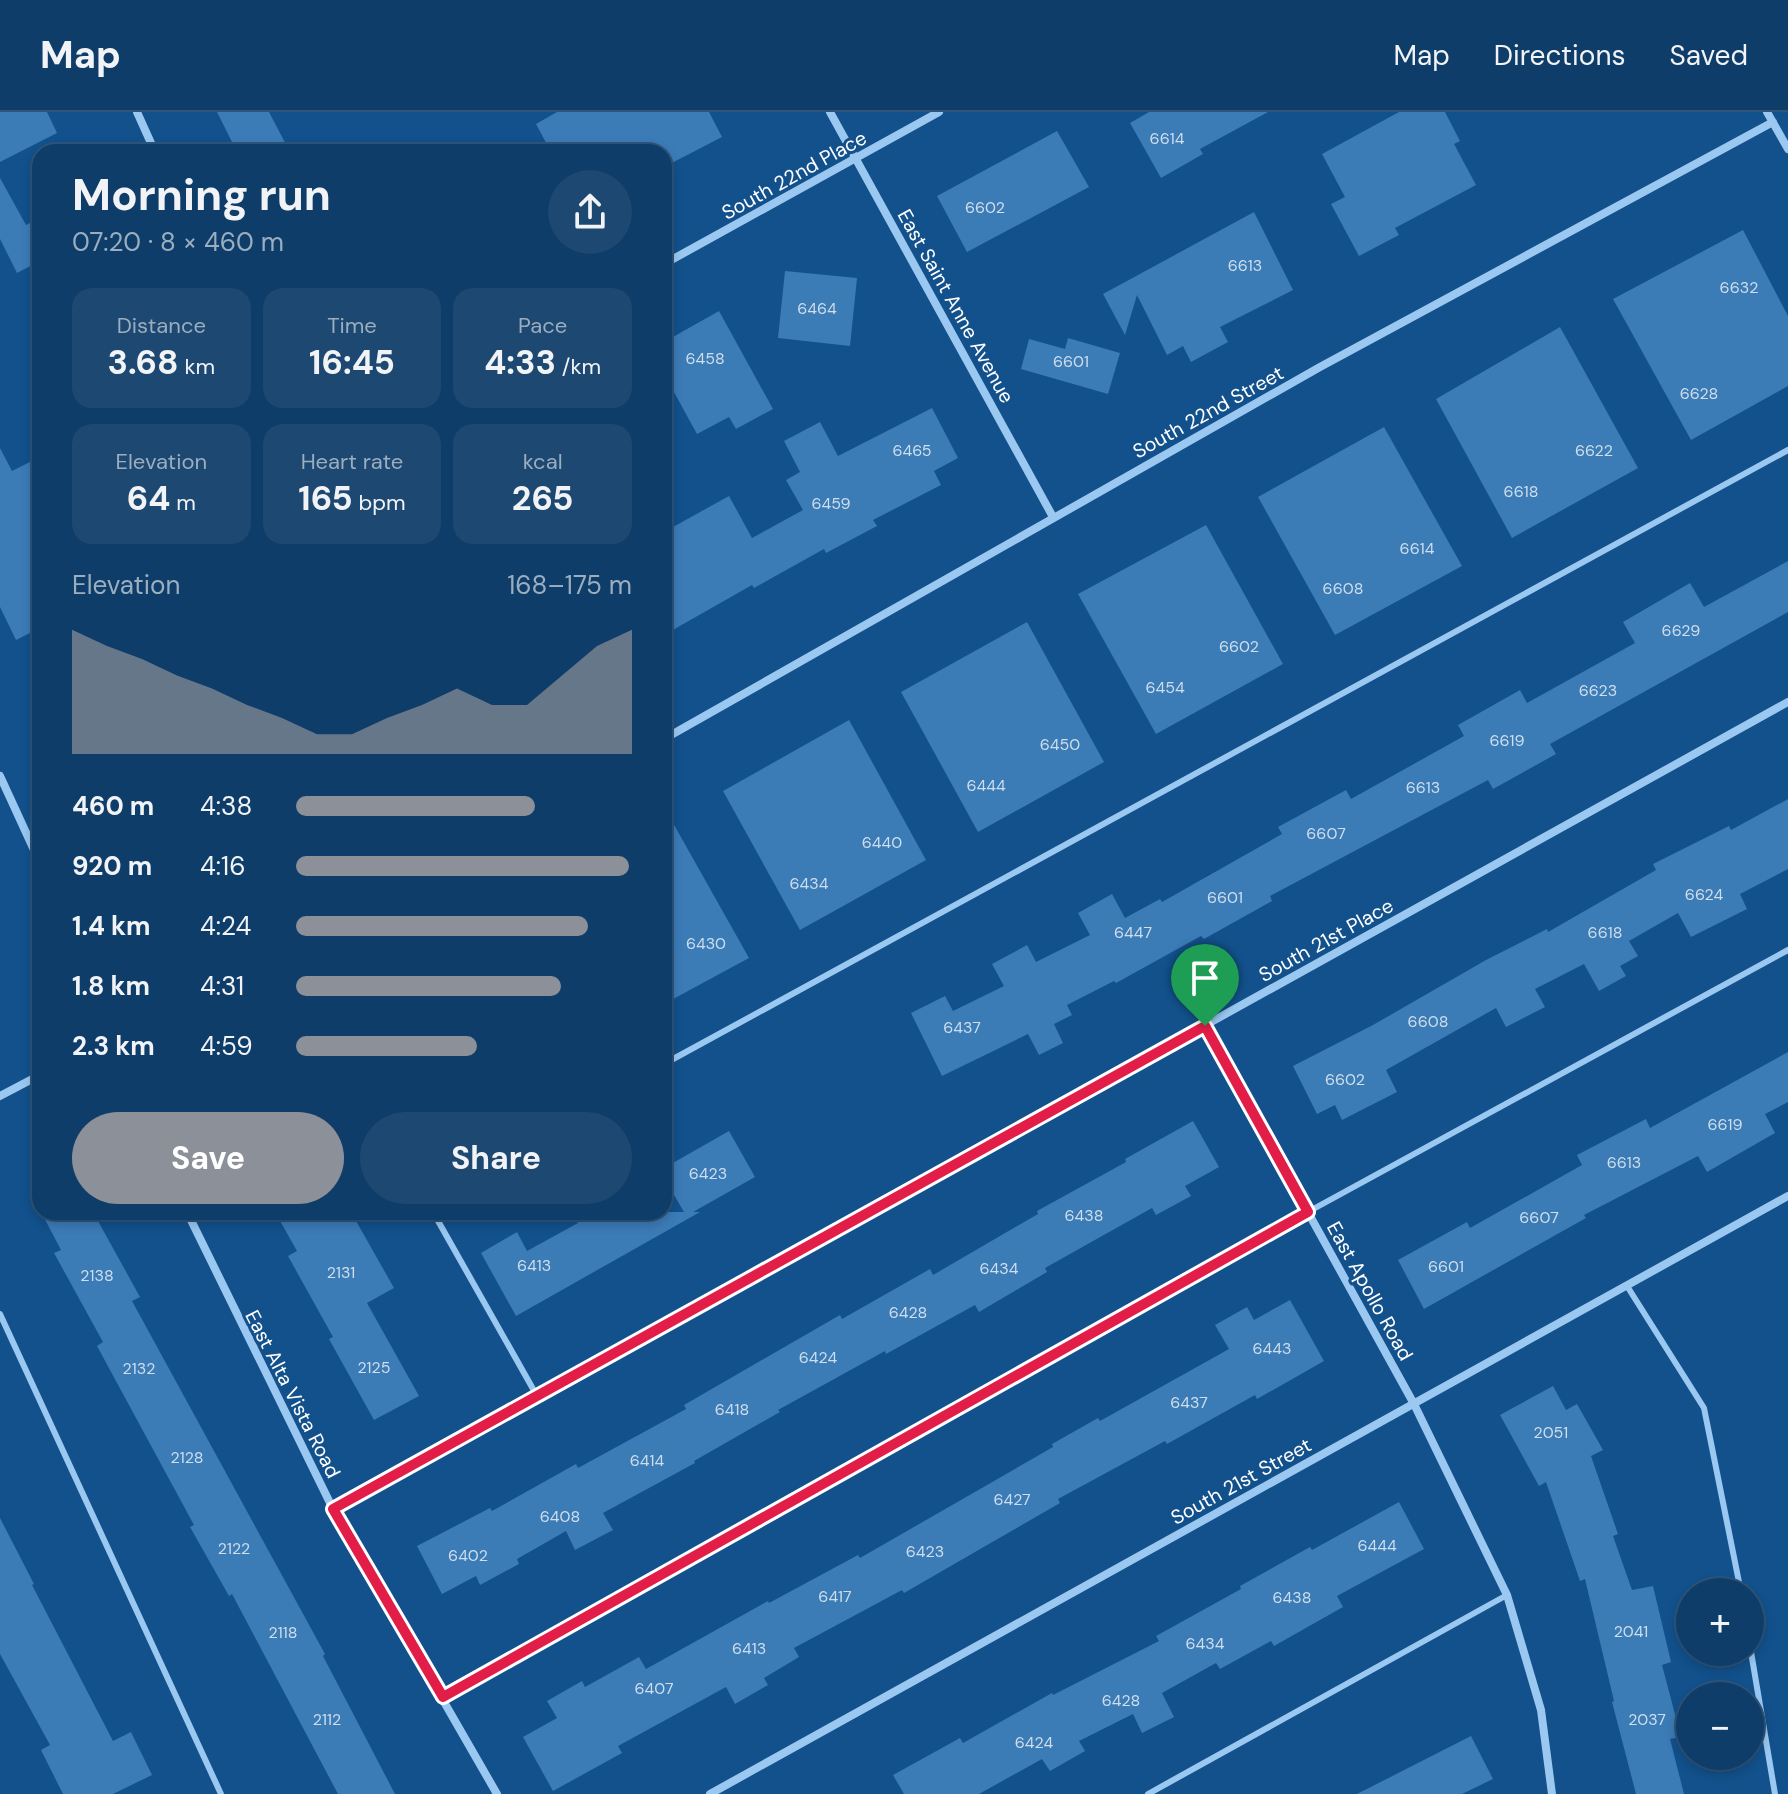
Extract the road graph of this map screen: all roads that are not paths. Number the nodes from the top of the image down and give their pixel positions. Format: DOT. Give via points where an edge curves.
graph roads {
  1 [pos="137,112"];
  2 [pos="830,112"];
  3 [pos="939,112"];
  4 [pos="1767,112"];
  5 [pos="1773,122"];
  6 [pos="151,144"];
  7 [pos="1788,149"];
  8 [pos="856,159"];
  9 [pos="672,260"];
  10 [pos="1788,450"];
  11 [pos="1053,517"];
  12 [pos="1788,702"];
  13 [pos="672,734"];
  14 [pos="0,776"];
  15 [pos="32,846"];
  16 [pos="1788,950"];
  17 [pos="1205,1026"];
  18 [pos="672,1060"];
  19 [pos="32,1079"];
  20 [pos="0,1096"];
  21 [pos="1788,1196"];
  22 [pos="1308,1212"];
  23 [pos="191,1220"];
  24 [pos="438,1220"];
  25 [pos="1627,1286"];
  26 [pos="0,1314"];
  27 [pos="537,1396"];
  28 [pos="1414,1404"];
  29 [pos="333,1509"];
  30 [pos="1738,1578"];
  31 [pos="1507,1595"];
  32 [pos="1753,1666"];
  33 [pos="443,1697"];
  34 [pos="221,1794"];
  35 [pos="497,1794"];
  36 [pos="710,1794"];
  37 [pos="1148,1794"];
  38 [pos="1552,1794"];
  39 [pos="1775,1794"];
  1 -- 6 [label="street"];
  2 -- 8 [label="street, East Saint Anne Avenue"];
  3 -- 8 [label="street, South 22nd Place"];
  4 -- 5 [label="street"];
  5 -- 7 [label="street"];
  5 -- 11 [label="street, South 22nd Street"];
  8 -- 9 [label="street, South 22nd Place"];
  8 -- 11 [label="street, East Saint Anne Avenue"];
  10 -- 18 [label="lane"];
  11 -- 13 [label="street, South 22nd Street"];
  12 -- 17 [label="street, South 21st Place"];
  14 -- 15 [label="street"];
  16 -- 22 [label="lane"];
  17 -- 22 [label="street, East Apollo Road"];
  17 -- 27 [label="street, South 21st Place"];
  19 -- 20 [label="street"];
  21 -- 25 [label="street, South 21st Street"];
  22 -- 28 [label="street, East Apollo Road"];
  22 -- 33 [label="lane"];
  23 -- 29 [label="street, East Alta Vista Road"];
  24 -- 27 [label="lane"];
  25 -- 28 [label="street, South 21st Street"];
  25 -- 30 [label="lane" via="1704,1408"];
  26 -- 34 [label="lane"];
  27 -- 29 [label="street, South 21st Place"];
  28 -- 31 [label="street"];
  28 -- 36 [label="street, South 21st Street"];
  29 -- 33 [label="street, East Alta Vista Road"];
  31 -- 37 [label="lane"];
  31 -- 38 [label="street" via="1541,1710"];
  32 -- 39 [label="lane"];
  33 -- 35 [label="street, East Alta Vista Road"];
}
